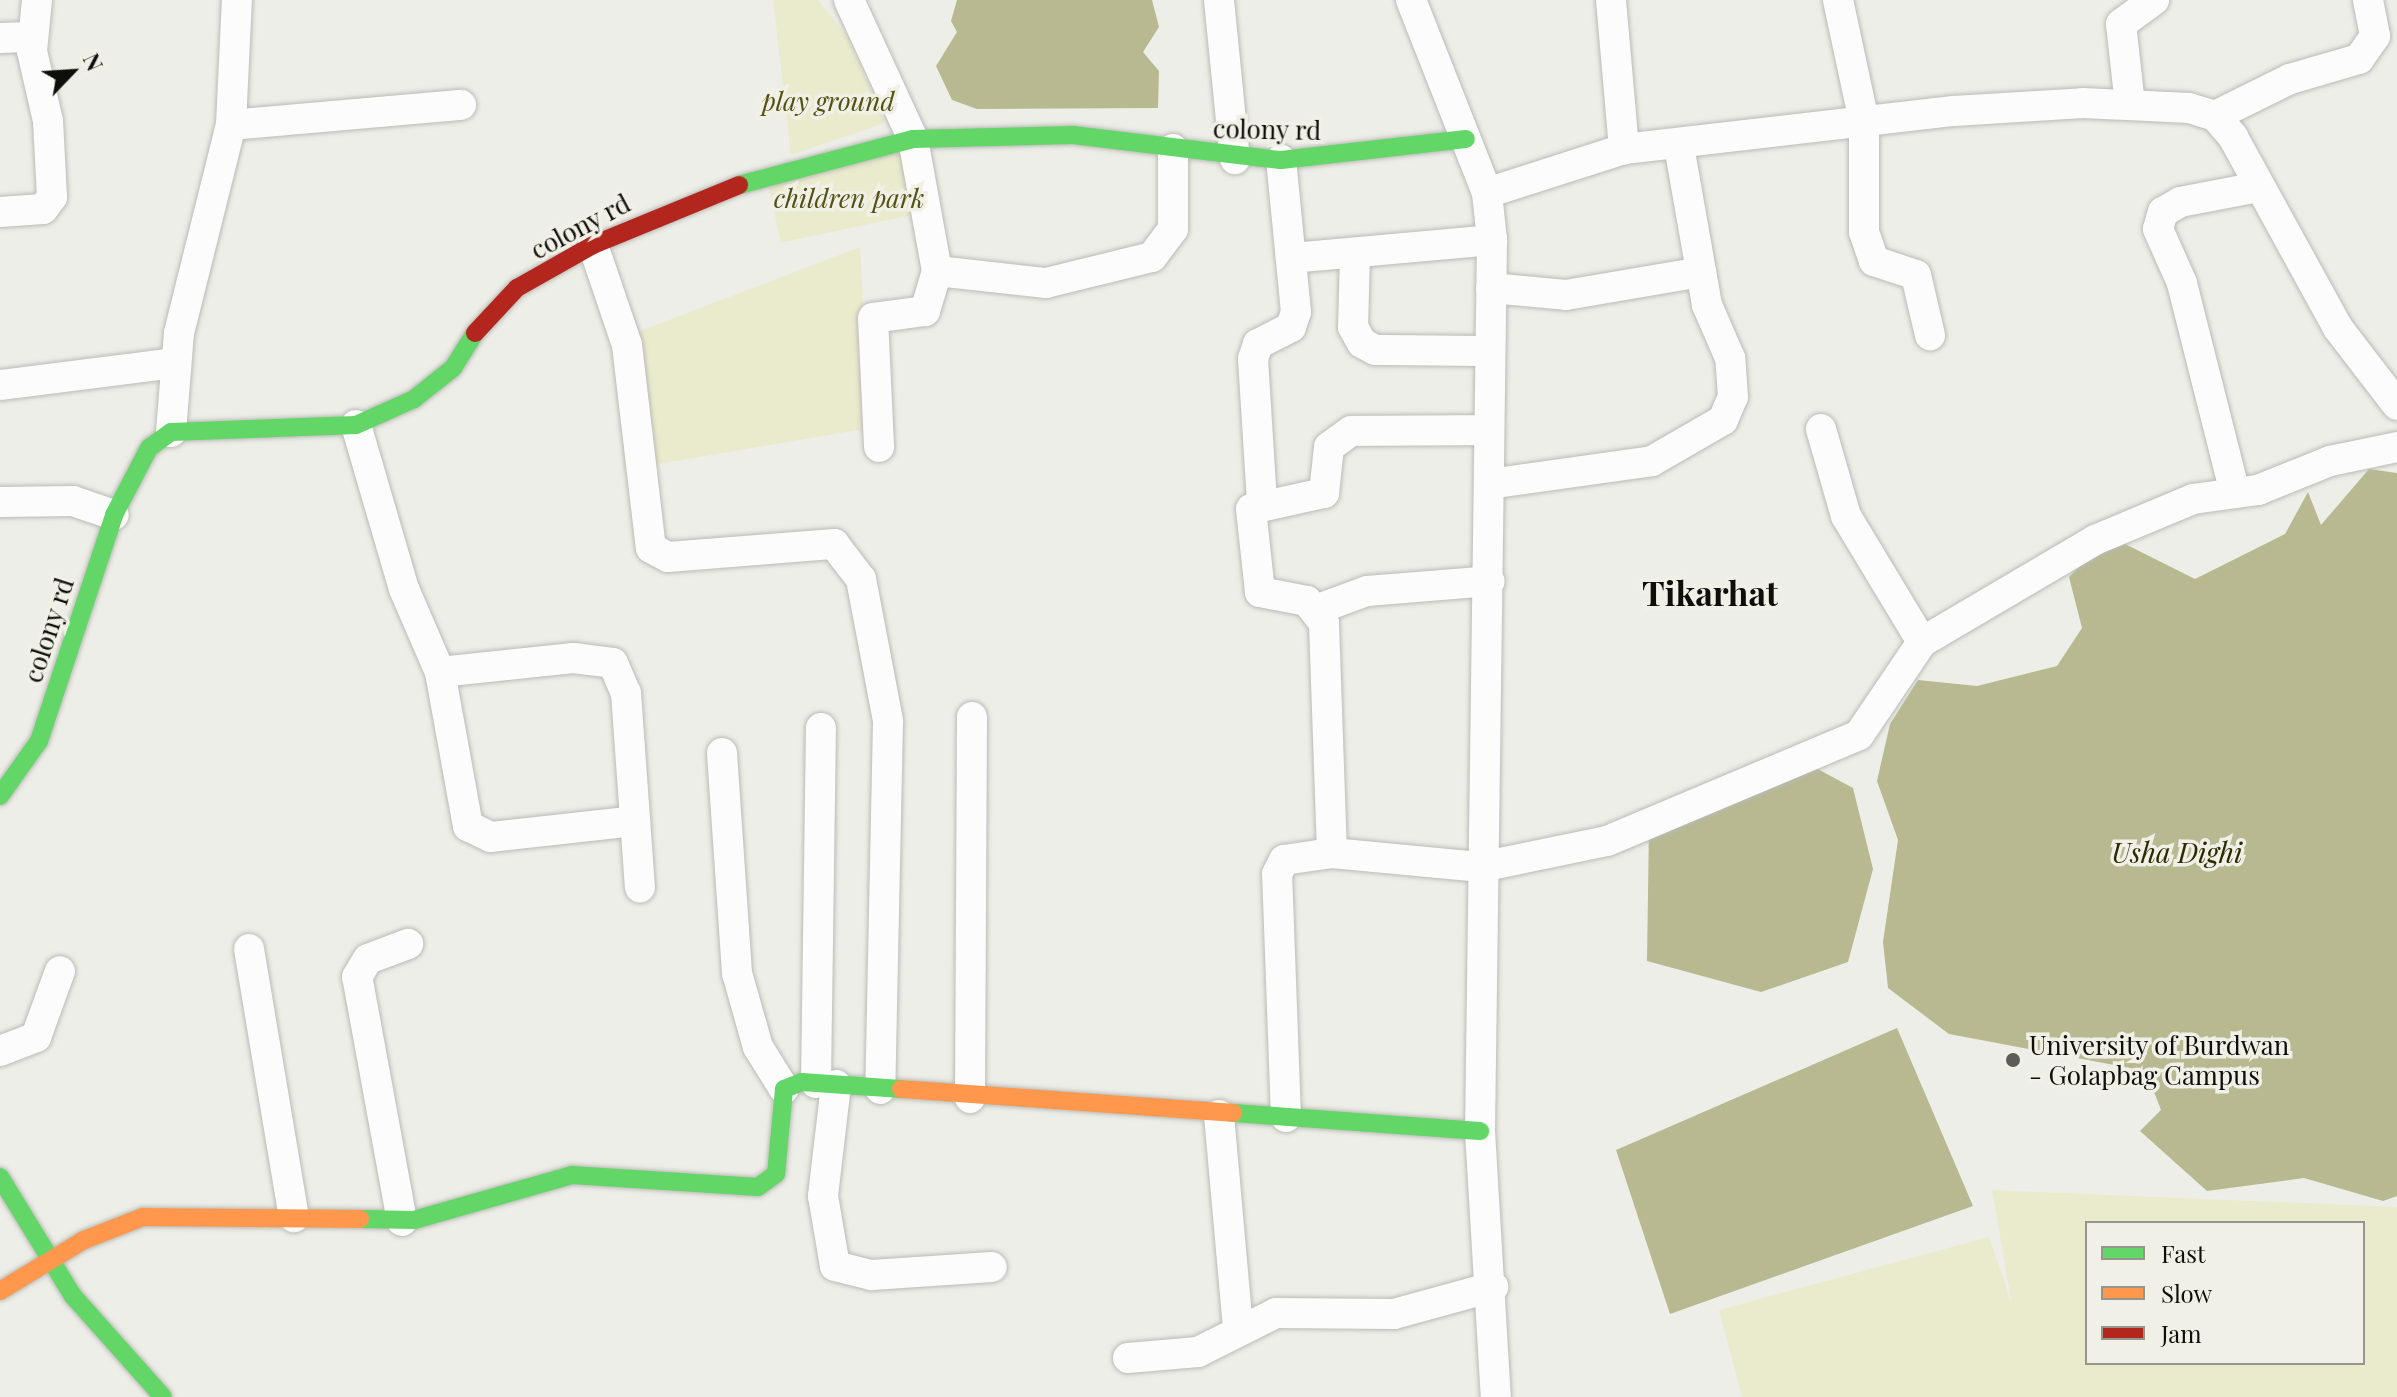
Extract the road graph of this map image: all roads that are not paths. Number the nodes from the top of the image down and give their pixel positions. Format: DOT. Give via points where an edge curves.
graph roads {
  1 [pos="37,0"];
  2 [pos="237,0"];
  3 [pos="1219,0"];
  4 [pos="1411,0"];
  5 [pos="1611,0"];
  6 [pos="1838,0"];
  7 [pos="2154,0"];
  8 [pos="2368,0"];
  9 [pos="860,3"];
  10 [pos="32,37"];
  11 [pos="0,38"];
  12 [pos="2384,46"];
  13 [pos="461,105"];
  14 [pos="2130,105"];
  15 [pos="2215,116"];
  16 [pos="1864,121"];
  17 [pos="231,125"];
  18 [pos="913,139"];
  19 [pos="1466,139"];
  20 [pos="1679,146"];
  21 [pos="1173,149"];
  22 [pos="1624,149"];
  23 [pos="1235,159"];
  24 [pos="1281,160"];
  25 [pos="2259,187"];
  26 [pos="1487,193"];
  27 [pos="0,212"];
  28 [pos="1492,240"];
  29 [pos="593,245"];
  30 [pos="1355,253"];
  31 [pos="1291,258"];
  32 [pos="937,271"];
  33 [pos="1701,272"];
  34 [pos="1491,288"];
  35 [pos="1930,335"];
  36 [pos="1490,351"];
  37 [pos="175,363"];
  38 [pos="0,385"];
  39 [pos="2397,405"];
  40 [pos="356,425"];
  41 [pos="1821,429"];
  42 [pos="1489,430"];
  43 [pos="171,432"];
  44 [pos="879,447"];
  45 [pos="2397,447"];
  46 [pos="1489,484"];
  47 [pos="2235,493"];
  48 [pos="0,502"];
  49 [pos="1262,502"];
  50 [pos="114,515"];
  51 [pos="1490,581"];
  52 [pos="1318,609"];
  53 [pos="1922,642"];
  54 [pos="440,672"];
  55 [pos="972,717"];
  56 [pos="821,728"];
  57 [pos="722,753"];
  58 [pos="0,796"];
  59 [pos="635,821"];
  60 [pos="1332,853"];
  61 [pos="1481,867"];
  62 [pos="640,887"];
  63 [pos="408,944"];
  64 [pos="249,949"];
  65 [pos="60,971"];
  66 [pos="0,1051"];
  67 [pos="826,1084"];
  68 [pos="784,1089"];
  69 [pos="880,1089"];
  70 [pos="970,1098"];
  71 [pos="1219,1115"];
  72 [pos="1286,1117"];
  73 [pos="1480,1131"];
  74 [pos="0,1177"];
  75 [pos="294,1217"];
  76 [pos="402,1221"];
  77 [pos="50,1264"];
  78 [pos="992,1267"];
  79 [pos="1493,1287"];
  80 [pos="0,1291"];
  81 [pos="1238,1327"];
  82 [pos="1128,1358"];
  83 [pos="163,1397"];
  84 [pos="1496,1397"];
  1 -- 10 [label="street"];
  2 -- 17 [label="street"];
  3 -- 23 [label="street"];
  4 -- 19 [label="street"];
  5 -- 22 [label="street"];
  6 -- 16 [label="street"];
  7 -- 14 [label="street" via="2121,24"];
  8 -- 12 [label="street"];
  9 -- 18 [label="street"];
  10 -- 11 [label="street"];
  10 -- 27 [label="street" via="52,197 43,209"];
  12 -- 15 [label="street"];
  13 -- 17 [label="street"];
  14 -- 15 [label="street"];
  14 -- 16 [label="street"];
  15 -- 25 [label="street"];
  16 -- 20 [label="street"];
  16 -- 35 [label="street" via="1864,232 1874,261 1916,275"];
  17 -- 37 [label="street"];
  18 -- 21 [label="street, colony rd" via="1073,135"];
  18 -- 29 [label="street, colony rd" via="720,190"];
  18 -- 32 [label="street"];
  19 -- 24 [label="street, colony rd"];
  19 -- 26 [label="street"];
  20 -- 22 [label="street"];
  20 -- 33 [label="street"];
  21 -- 23 [label="street, colony rd"];
  21 -- 32 [label="street" via="1173,229 1152,257 1046,283"];
  22 -- 26 [label="street"];
  23 -- 24 [label="street, colony rd"];
  24 -- 31 [label="street"];
  25 -- 39 [label="street" via="2338,328"];
  25 -- 47 [label="street" via="2180,202 2163,212 2158,229 2182,283"];
  26 -- 28 [label="street"];
  28 -- 30 [label="street"];
  28 -- 34 [label="street"];
  29 -- 40 [label="street, colony rd" via="517,288 478,328 453,368 414,399"];
  29 -- 69 [label="street" via="627,345 651,548 668,557 834,544 861,579 888,721"];
  30 -- 31 [label="street"];
  30 -- 36 [label="street" via="1353,327 1362,343 1375,350"];
  31 -- 49 [label="street" via="1291,327 1258,344 1253,359"];
  32 -- 44 [label="street" via="925,311 873,318"];
  33 -- 34 [label="street" via="1566,295"];
  33 -- 46 [label="street" via="1730,358 1733,397 1723,420 1652,461"];
  34 -- 36 [label="street"];
  36 -- 42 [label="street"];
  37 -- 38 [label="street"];
  37 -- 43 [label="street"];
  40 -- 43 [label="street, colony rd"];
  40 -- 54 [label="street" via="404,589"];
  41 -- 53 [label="street" via="1846,516"];
  42 -- 46 [label="street"];
  42 -- 49 [label="street" via="1351,431 1329,447 1324,493"];
  43 -- 50 [label="street, colony rd" via="149,448"];
  45 -- 47 [label="street"];
  46 -- 51 [label="street"];
  47 -- 53 [label="street" via="2193,499 2095,540"];
  48 -- 50 [label="street" via="73,501"];
  49 -- 52 [label="street" via="1248,521 1260,592"];
  50 -- 58 [label="street, colony rd" via="39,741"];
  51 -- 52 [label="street" via="1367,591"];
  51 -- 61 [label="street"];
  52 -- 60 [label="street"];
  53 -- 61 [label="street" via="1859,735 1825,754 1607,841"];
  54 -- 59 [label="street" via="463,814 475,834"];
  54 -- 59 [label="street" via="573,658 613,663 626,693"];
  55 -- 70 [label="street"];
  56 -- 67 [label="street"];
  57 -- 68 [label="street" via="737,973 758,1047"];
  59 -- 62 [label="street"];
  60 -- 61 [label="street"];
  60 -- 72 [label="street" via="1297,854 1277,874"];
  61 -- 73 [label="street"];
  63 -- 76 [label="street" via="368,959 357,977"];
  64 -- 75 [label="street"];
  65 -- 66 [label="street" via="36,1037"];
  67 -- 68 [label="street"];
  67 -- 69 [label="street"];
  67 -- 78 [label="street" via="823,1185 827,1251 835,1266 872,1275"];
  68 -- 76 [label="street" via="776,1174 758,1187 572,1175"];
  69 -- 70 [label="street"];
  70 -- 71 [label="street"];
  71 -- 72 [label="street"];
  71 -- 81 [label="street"];
  72 -- 73 [label="street"];
  73 -- 79 [label="street"];
  74 -- 77 [label="street"];
  75 -- 76 [label="street"];
  75 -- 77 [label="street" via="143,1217 84,1240"];
  77 -- 80 [label="street"];
  77 -- 83 [label="street" via="121,1357"];
  79 -- 81 [label="street" via="1394,1314 1310,1309"];
  79 -- 84 [label="street"];
  81 -- 82 [label="street" via="1198,1352"];
}
